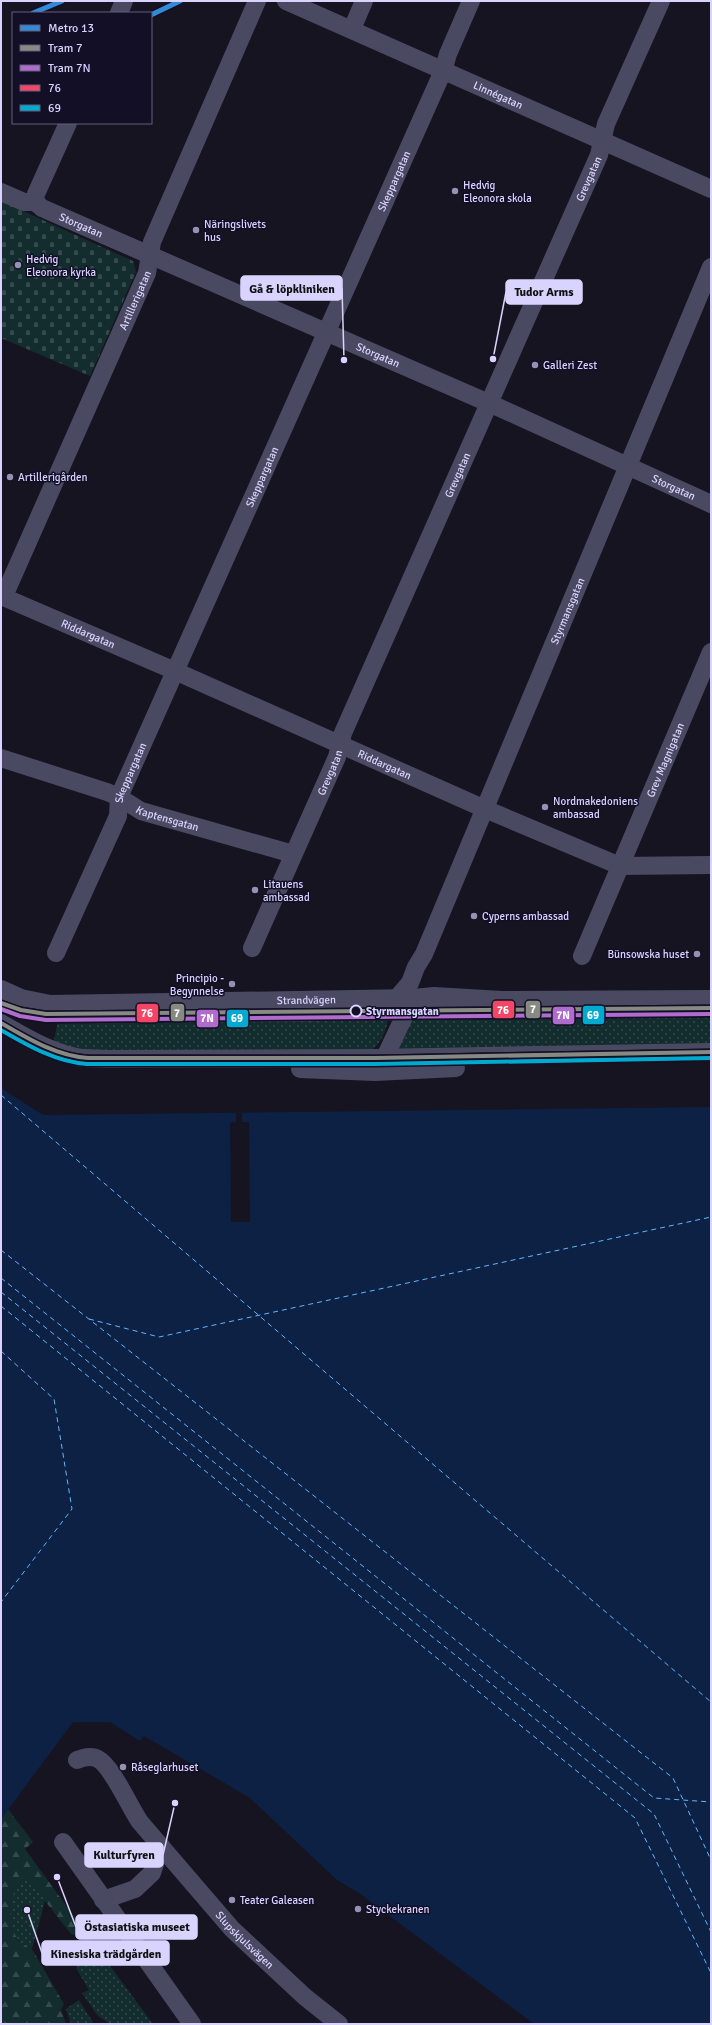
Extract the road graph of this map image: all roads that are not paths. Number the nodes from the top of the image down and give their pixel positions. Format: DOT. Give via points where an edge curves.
graph roads {
  1 [pos="124,1"];
  2 [pos="257,1"];
  3 [pos="286,1"];
  4 [pos="364,1"];
  5 [pos="471,1"];
  6 [pos="661,1"];
  7 [pos="118,12"];
  8 [pos="352,29"];
  9 [pos="443,70"];
  10 [pos="68,124"];
  11 [pos="602,141"];
  12 [pos="711,189"];
  13 [pos="1,192"];
  14 [pos="35,202"];
  15 [pos="150,255"];
  16 [pos="711,267"];
  17 [pos="325,332"];
  18 [pos="489,403"];
  19 [pos="627,465"];
  20 [pos="711,504"];
  21 [pos="1,596"];
  22 [pos="711,652"];
  23 [pos="175,671"];
  24 [pos="340,746"];
  25 [pos="1,758"];
  26 [pos="119,797"];
  27 [pos="485,809"];
  28 [pos="293,854"];
  29 [pos="711,865"];
  30 [pos="620,866"];
  31 [pos="252,948"];
  32 [pos="56,953"];
  33 [pos="582,956"];
  34 [pos="1,989"];
  35 [pos="711,999"];
  36 [pos="1,1003"];
  37 [pos="405,1003"];
  38 [pos="711,1008"];
  39 [pos="1,1022"];
  40 [pos="1,1032"];
  41 [pos="711,1052"];
  42 [pos="385,1057"];
  43 [pos="711,1059"];
  44 [pos="259,1066"];
  45 [pos="77,1760"];
  46 [pos="63,1842"];
  47 [pos="160,1846"];
  48 [pos="103,1900"];
  49 [pos="192,2024"];
  50 [pos="339,2024"];
  1 -- 7 [label="street"];
  2 -- 15 [label="street, Artillerigatan" via="152,242"];
  3 -- 8 [label="street, Linnégatan"];
  4 -- 8 [label="street"];
  5 -- 9 [label="street, Skeppargatan"];
  6 -- 11 [label="street, Grevgatan" via="606,124"];
  8 -- 9 [label="street, Linnégatan"];
  9 -- 11 [label="street, Linnégatan"];
  9 -- 17 [label="street, Skeppargatan"];
  10 -- 14 [label="street" via="36,194"];
  11 -- 12 [label="street, Linnégatan"];
  11 -- 18 [label="street, Grevgatan" via="599,155"];
  13 -- 14 [label="street, Storgatan" via="24,202"];
  14 -- 15 [label="street, Storgatan" via="42,208"];
  15 -- 17 [label="street, Storgatan"];
  15 -- 21 [label="street, Artillerigatan" via="144,280 8,587"];
  16 -- 19 [label="street, Styrmansgatan"];
  17 -- 18 [label="street, Storgatan"];
  17 -- 23 [label="street, Skeppargatan"];
  18 -- 19 [label="street, Storgatan"];
  18 -- 24 [label="street, Grevgatan" via="343,733"];
  19 -- 20 [label="street, Storgatan"];
  19 -- 27 [label="street, Styrmansgatan"];
  21 -- 23 [label="street, Riddargatan"];
  22 -- 30 [label="street, Grev Magnigatan"];
  23 -- 24 [label="street, Riddargatan"];
  23 -- 26 [label="street, Skeppargatan"];
  24 -- 27 [label="street, Riddargatan"];
  24 -- 28 [label="street, Grevgatan"];
  25 -- 26 [label="street, Kaptensgatan"];
  26 -- 28 [label="street, Kaptensgatan" via="141,811"];
  26 -- 32 [label="street, Skeppargatan" via="118,816"];
  27 -- 30 [label="street, Riddargatan"];
  27 -- 37 [label="street, Styrmansgatan" via="424,954 423,972"];
  28 -- 31 [label="street, Grevgatan"];
  29 -- 30 [label="street, Riddargatan"];
  30 -- 33 [label="street, Grev Magnigatan"];
  34 -- 37 [label="street, Strandvägen" via="21,998 50,1004"];
  35 -- 37 [label="street, Strandvägen" via="502,1000 434,996"];
  36 -- 37 [label="street, Strandvägen" via="21,1010 46,1014"];
  37 -- 38 [label="street, Strandvägen"];
  37 -- 42 [label="street, Styrmansgatan"];
  39 -- 42 [label="street" via="44,1047 78,1057"];
  40 -- 44 [label="street" via="41,1054 72,1064 103,1068"];
  41 -- 42 [label="street"];
  42 -- 44 [label="street" via="375,1064 286,1063"];
  43 -- 44 [label="street" via="375,1072"];
  45 -- 47 [label="street, Slupskjulsvägen" via="85,1757 102,1761 122,1788 129,1807"];
  46 -- 48 [label="street"];
  47 -- 48 [label="street" via="152,1873 141,1884 135,1889"];
  47 -- 50 [label="street, Slupskjulsvägen" via="232,1929 305,1997"];
  48 -- 49 [label="street"];
}
